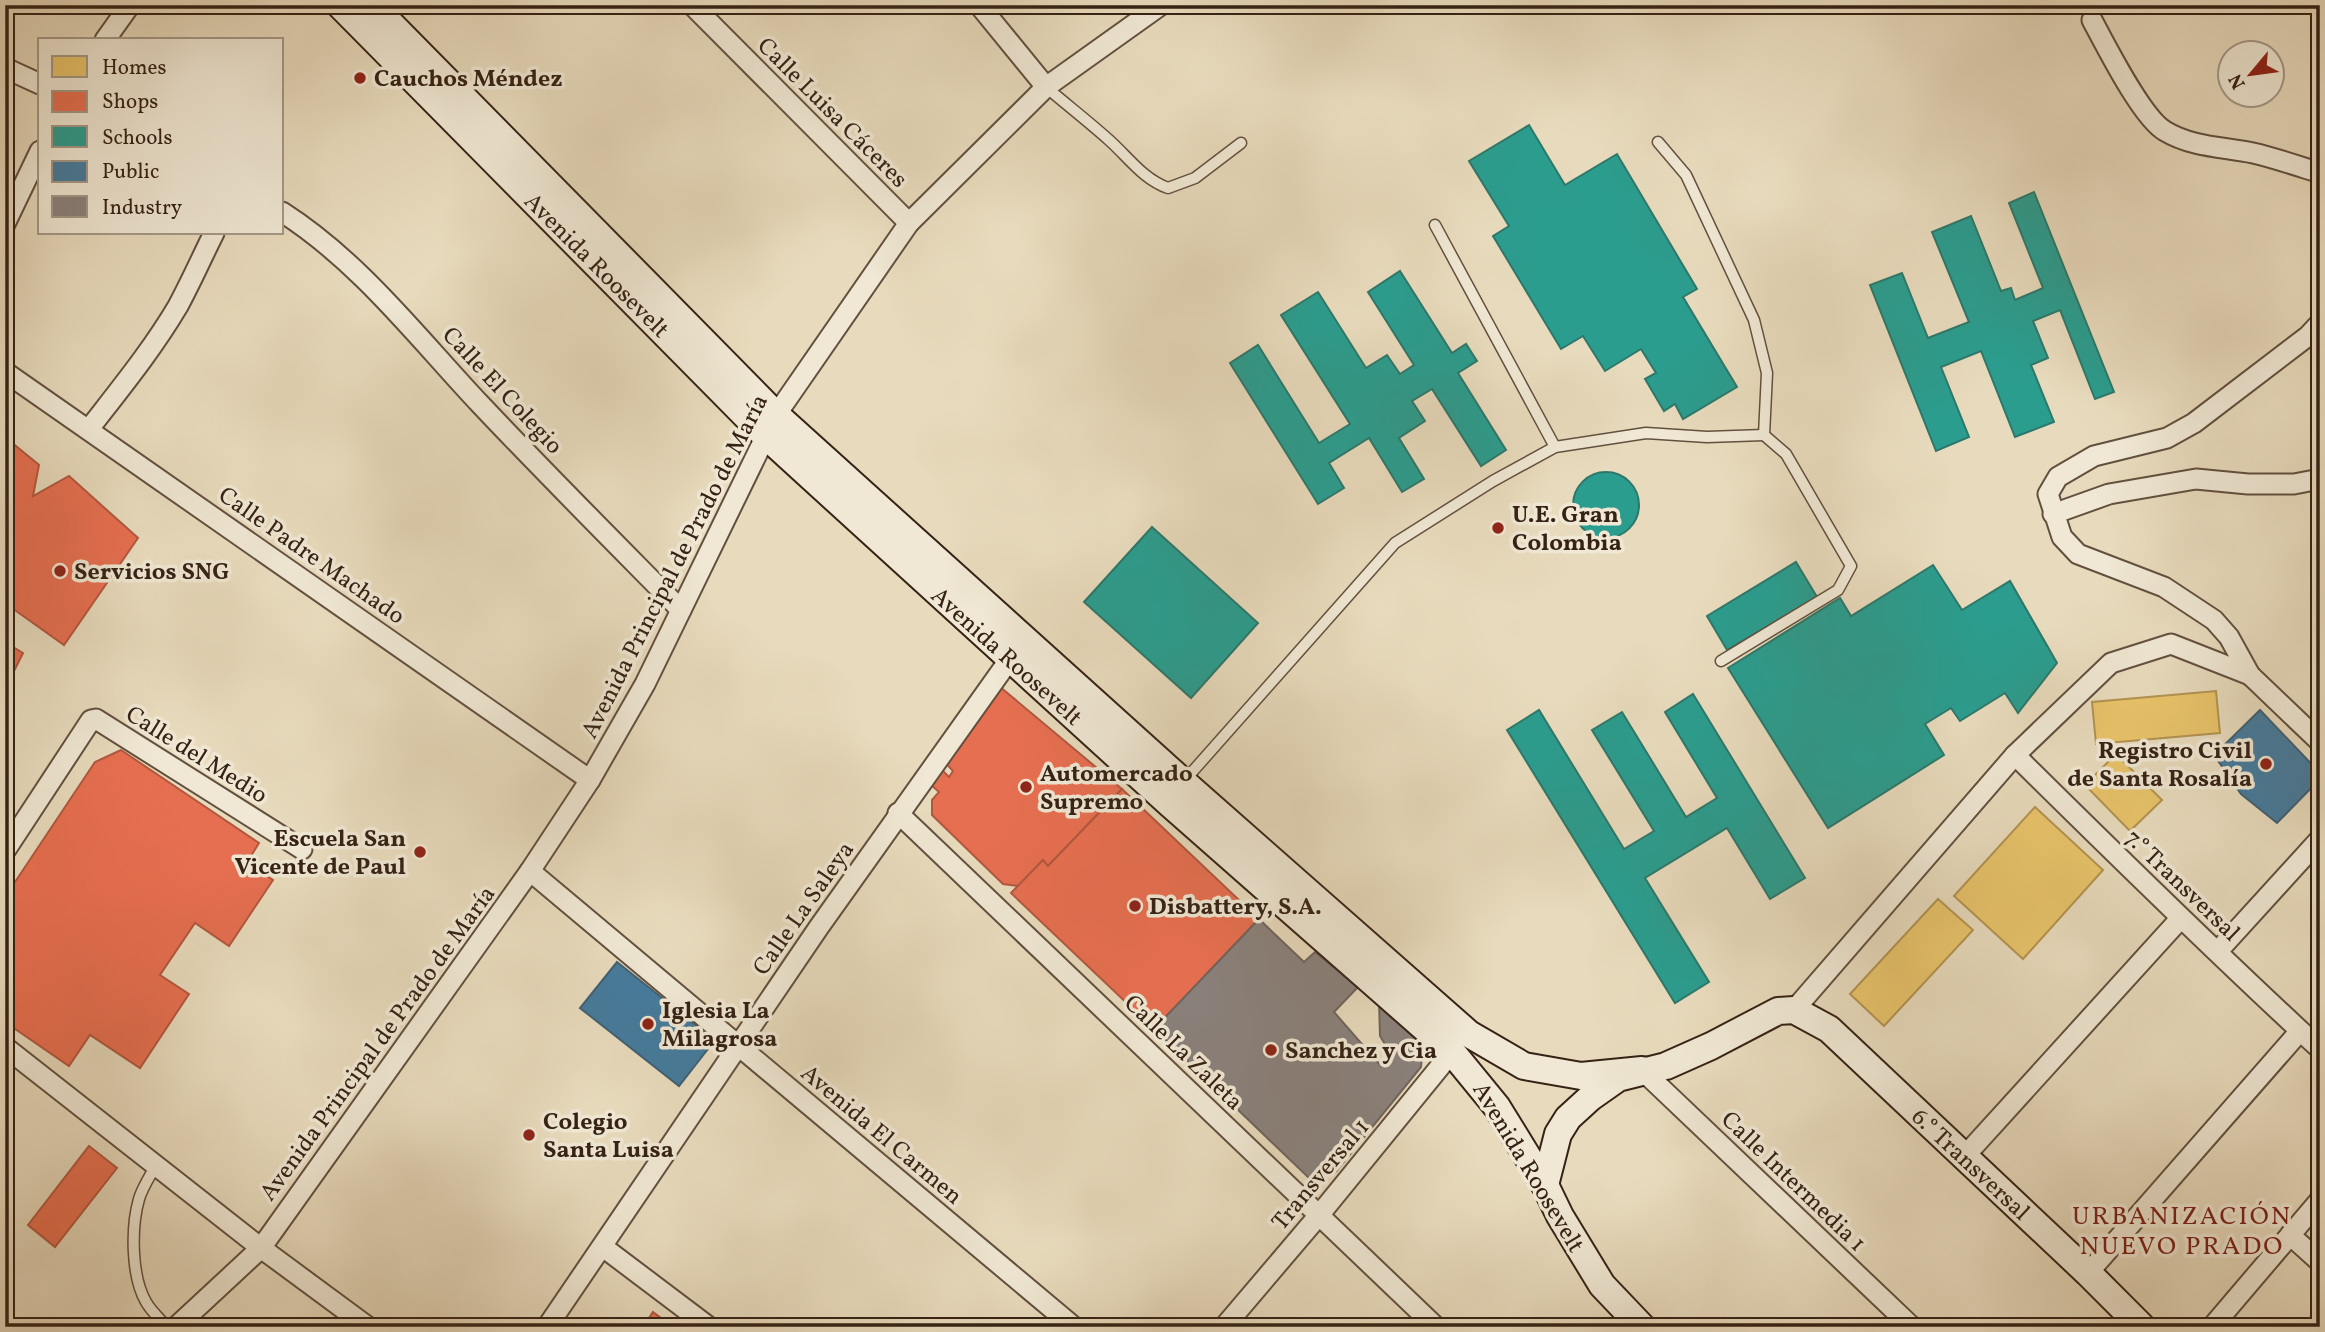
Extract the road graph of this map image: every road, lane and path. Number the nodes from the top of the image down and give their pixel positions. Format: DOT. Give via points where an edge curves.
graph roads {
  1 [pos="130,5"];
  2 [pos="341,5"];
  3 [pos="372,5"];
  4 [pos="692,5"];
  5 [pos="979,5"];
  6 [pos="1161,5"];
  7 [pos="2092,20"];
  8 [pos="106,38"];
  9 [pos="5,68"];
  10 [pos="420,70"];
  11 [pos="38,83"];
  12 [pos="1046,87"];
  13 [pos="1658,142"];
  14 [pos="1241,143"];
  15 [pos="38,155"];
  16 [pos="2320,173"];
  17 [pos="284,213"];
  18 [pos="909,223"];
  19 [pos="5,224"];
  20 [pos="1435,225"];
  21 [pos="214,234"];
  22 [pos="2320,323"];
  23 [pos="5,372"];
  24 [pos="770,425"];
  25 [pos="89,429"];
  26 [pos="1764,435"];
  27 [pos="1555,447"];
  28 [pos="2320,479"];
  29 [pos="2053,514"];
  30 [pos="681,610"];
  31 [pos="1016,649"];
  32 [pos="1721,661"];
  33 [pos="2250,675"];
  34 [pos="2320,742"];
  35 [pos="2015,755"];
  36 [pos="590,779"];
  37 [pos="1183,782"];
  38 [pos="898,813"];
  39 [pos="2320,839"];
  40 [pos="302,849"];
  41 [pos="5,851"];
  42 [pos="530,871"];
  43 [pos="2180,919"];
  44 [pos="2218,951"];
  45 [pos="1794,1010"];
  46 [pos="2300,1031"];
  47 [pos="738,1045"];
  48 [pos="5,1047"];
  49 [pos="2320,1049"];
  50 [pos="1452,1052"];
  51 [pos="1642,1070"];
  52 [pos="1964,1158"];
  53 [pos="156,1165"];
  54 [pos="1545,1185"];
  55 [pos="2320,1200"];
  56 [pos="1320,1214"];
  57 [pos="2290,1235"];
  58 [pos="603,1247"];
  59 [pos="261,1248"];
  60 [pos="2320,1262"];
  61 [pos="2088,1273"];
  62 [pos="167,1327"];
  63 [pos="176,1327"];
  64 [pos="368,1327"];
  65 [pos="547,1327"];
  66 [pos="709,1327"];
  67 [pos="1074,1327"];
  68 [pos="1224,1327"];
  69 [pos="1436,1327"];
  70 [pos="1642,1327"];
  71 [pos="1912,1327"];
  72 [pos="2142,1327"];
  73 [pos="2212,1327"];
  1 -- 8 [label="street"];
  2 -- 10 [label="street, Avenida Roosevelt"];
  3 -- 10 [label="street, Avenida Roosevelt"];
  4 -- 18 [label="street, Calle Luisa Cáceres"];
  5 -- 12 [label="street"];
  6 -- 12 [label="street, Avenida Principal de Prado de María"];
  7 -- 16 [label="street" via="2146,113 2163,131"];
  9 -- 11 [label="street"];
  10 -- 24 [label="street, Avenida Roosevelt"];
  12 -- 14 [label="lane" via="1138,170 1168,188 1195,178"];
  12 -- 18 [label="street, Avenida Principal de Prado de María"];
  13 -- 26 [label="lane" via="1686,176 1754,320 1767,373"];
  15 -- 19 [label="street"];
  17 -- 30 [label="street, Calle El Colegio" via="369,282"];
  18 -- 24 [label="street, Avenida Principal de Prado de María"];
  20 -- 27 [label="lane"];
  21 -- 25 [label="street" via="167,323"];
  22 -- 29 [label="street" via="2194,423 2167,438 2094,456 2058,477 2048,494"];
  23 -- 25 [label="street, Calle Padre Machado"];
  24 -- 30 [label="street, Avenida Principal de Prado de María"];
  24 -- 31 [label="street, Avenida Roosevelt"];
  25 -- 36 [label="street, Calle Padre Machado"];
  26 -- 27 [label="lane" via="1646,433"];
  26 -- 32 [label="lane" via="1786,454 1851,566 1838,590"];
  27 -- 37 [label="lane" via="1395,543"];
  28 -- 29 [label="street" via="2259,484 2196,479 2109,494"];
  29 -- 33 [label="street" via="2062,537 2078,554 2165,587 2214,620"];
  30 -- 36 [label="street, Avenida Principal de Prado de María"];
  31 -- 37 [label="street, Avenida Roosevelt"];
  31 -- 38 [label="street, Calle La Saleya"];
  31 -- 50 [label="street, Avenida Roosevelt" via="1170,804"];
  33 -- 34 [label="street"];
  33 -- 35 [label="street" via="2171,644 2111,663"];
  35 -- 43 [label="street, 7.° Transversal"];
  35 -- 45 [label="street"];
  36 -- 42 [label="street, Avenida Principal de Prado de María"];
  37 -- 51 [label="street, Avenida Roosevelt" via="1469,1034 1496,1051 1524,1066 1581,1076"];
  38 -- 47 [label="street, Calle La Saleya"];
  38 -- 56 [label="street, Calle La Zaleta"];
  39 -- 44 [label="street"];
  40 -- 41 [label="street, Calle del Medio" via="96,719 91,720"];
  42 -- 47 [label="street, Avenida El Carmen"];
  42 -- 59 [label="street, Avenida Principal de Prado de María"];
  43 -- 44 [label="street, 7.° Transversal"];
  43 -- 52 [label="street"];
  44 -- 46 [label="street, 7.° Transversal"];
  45 -- 51 [label="street" via="1778,1011 1666,1066"];
  45 -- 52 [label="street, 6.° Transversal" via="1829,1029"];
  46 -- 49 [label="street, 7.° Transversal"];
  46 -- 61 [label="street"];
  47 -- 58 [label="street, Calle La Saleya"];
  47 -- 67 [label="street, Avenida El Carmen"];
  48 -- 53 [label="street"];
  50 -- 54 [label="street, Avenida Roosevelt" via="1497,1107"];
  50 -- 56 [label="street, Transversal 1"];
  51 -- 54 [label="street" via="1618,1078 1568,1118 1558,1134"];
  51 -- 71 [label="street, Calle Intermedia 1"];
  52 -- 61 [label="street, 6.° Transversal"];
  53 -- 59 [label="street"];
  53 -- 62 [label="lane" via="139,1196 135,1256 146,1302"];
  54 -- 70 [label="street, Avenida Roosevelt" via="1602,1285"];
  55 -- 57 [label="street"];
  56 -- 68 [label="street, Transversal 1"];
  56 -- 69 [label="street, Calle La Zaleta"];
  57 -- 60 [label="street"];
  57 -- 73 [label="street"];
  58 -- 65 [label="street, Calle La Saleya"];
  58 -- 66 [label="street"];
  59 -- 63 [label="street, Avenida Principal de Prado de María"];
  59 -- 64 [label="street"];
  61 -- 72 [label="street, 6.° Transversal"];
}
